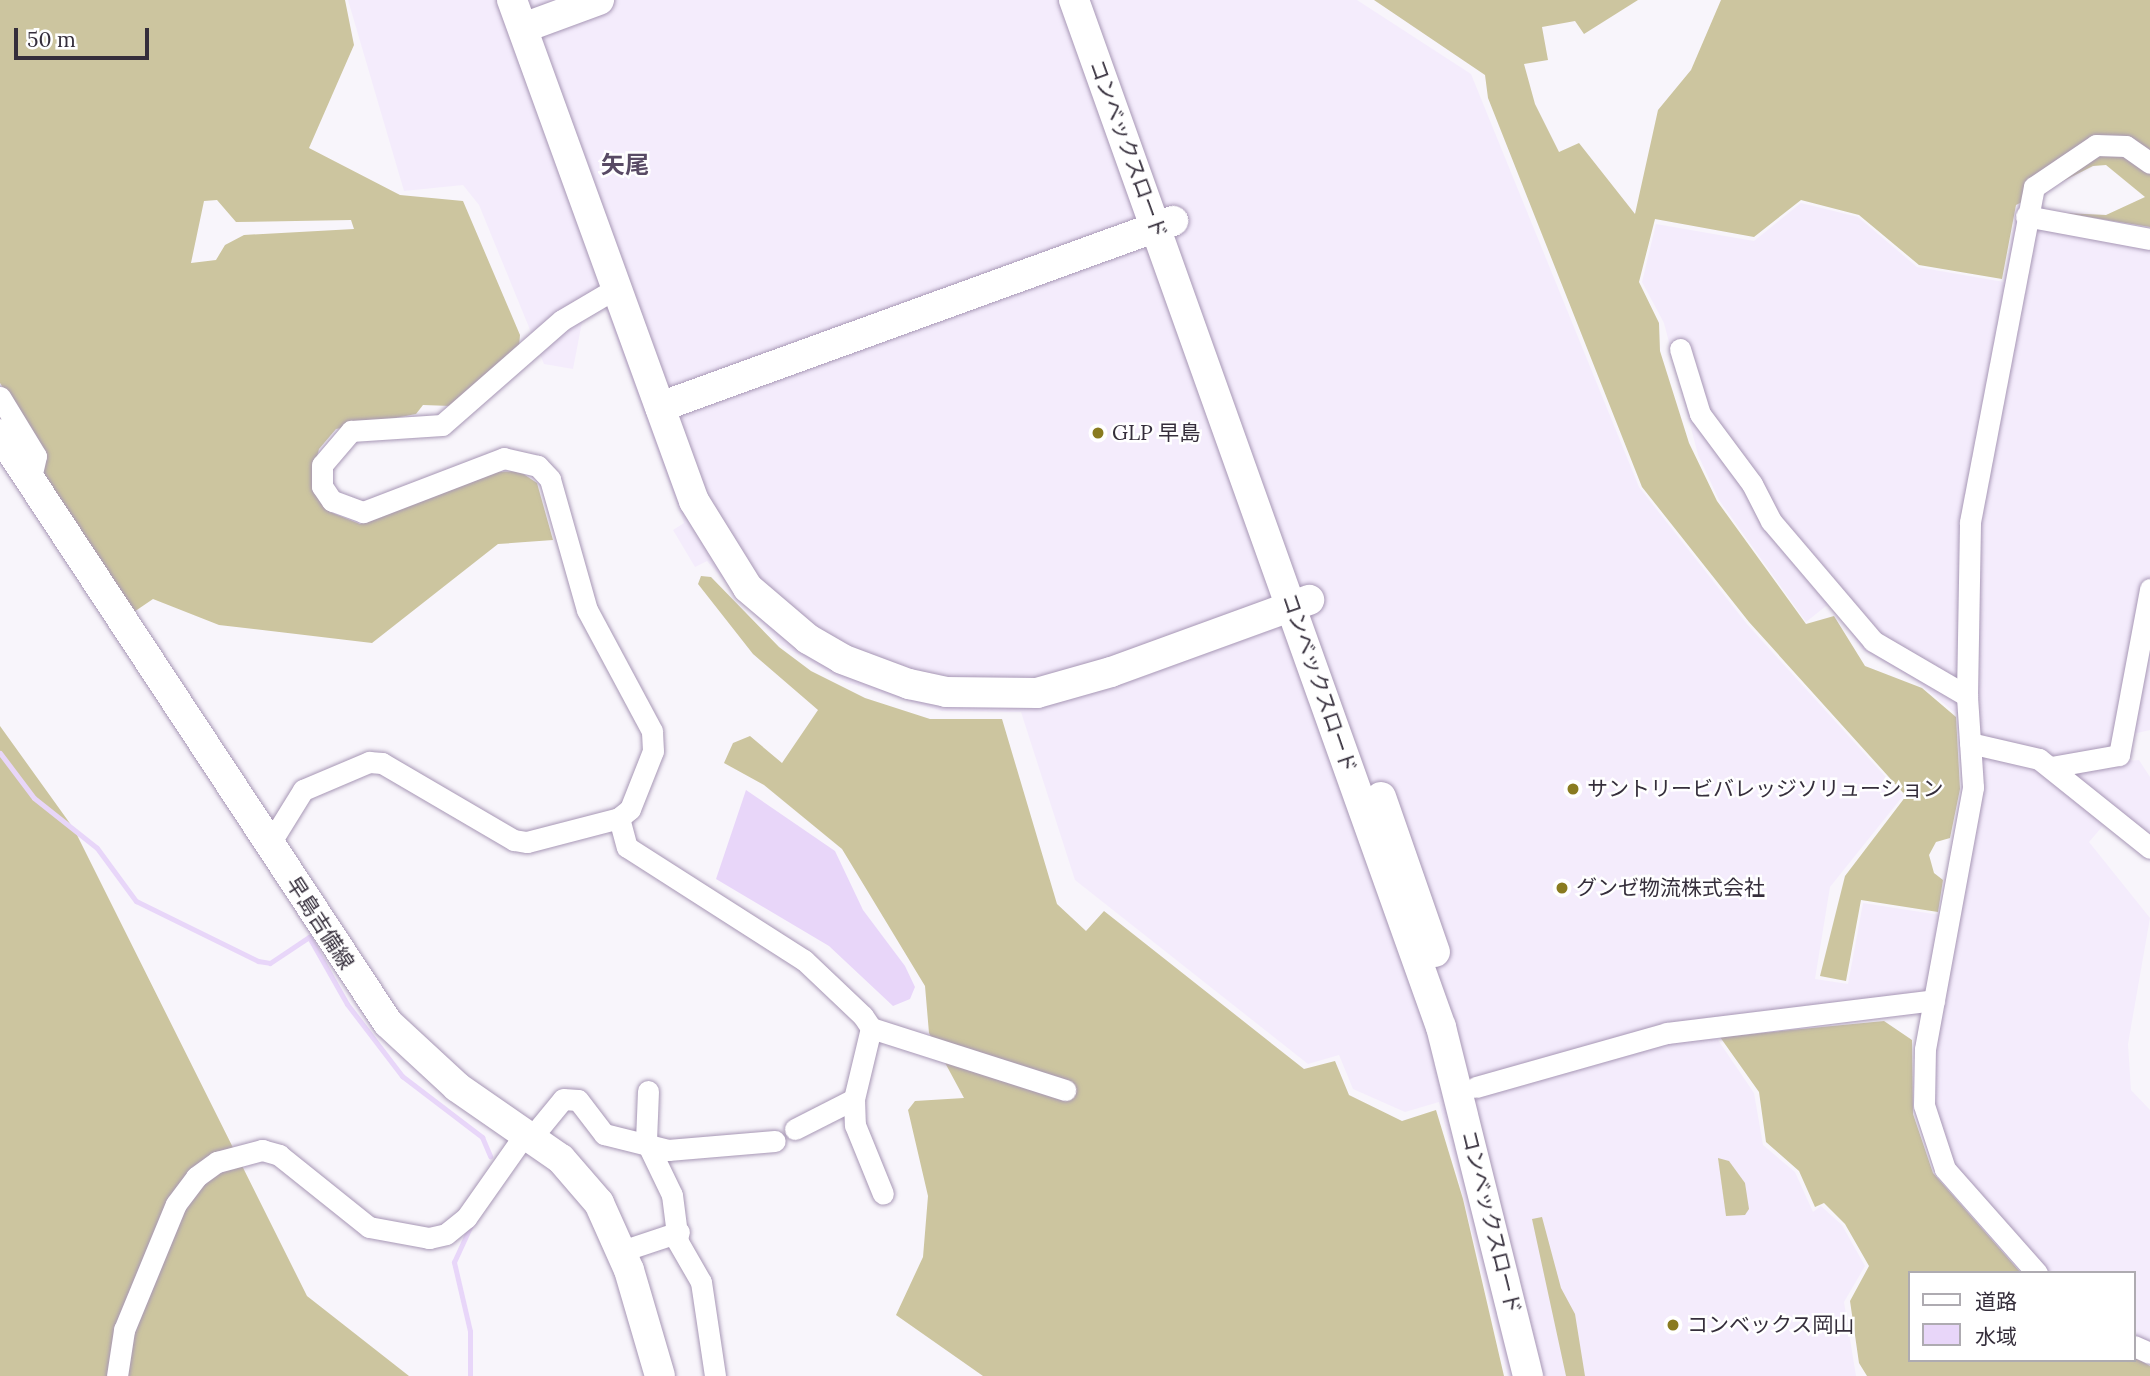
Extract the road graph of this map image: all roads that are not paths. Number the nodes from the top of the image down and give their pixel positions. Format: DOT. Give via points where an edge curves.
graph roads {
  1 [pos="599,0"];
  2 [pos="1074,0"];
  3 [pos="1094,0"];
  4 [pos="517,14"];
  5 [pos="2150,163"];
  6 [pos="2026,216"];
  7 [pos="1166,223"];
  8 [pos="2150,239"];
  9 [pos="618,287"];
  10 [pos="1681,349"];
  11 [pos="0,397"];
  12 [pos="660,407"];
  13 [pos="0,435"];
  14 [pos="30,481"];
  15 [pos="2150,589"];
  16 [pos="1301,603"];
  17 [pos="1967,696"];
  18 [pos="1970,743"];
  19 [pos="2051,767"];
  20 [pos="620,818"];
  21 [pos="269,845"];
  22 [pos="2150,848"];
  23 [pos="1934,1000"];
  24 [pos="871,1028"];
  25 [pos="1476,1087"];
  26 [pos="1065,1090"];
  27 [pos="648,1091"];
  28 [pos="854,1099"];
  29 [pos="795,1129"];
  30 [pos="528,1136"];
  31 [pos="646,1141"];
  32 [pos="775,1141"];
  33 [pos="883,1194"];
  34 [pos="678,1232"];
  35 [pos="622,1251"];
  36 [pos="2034,1271"];
  37 [pos="117,1376"];
  38 [pos="660,1376"];
  39 [pos="715,1376"];
  40 [pos="1528,1376"];
  41 [pos="1546,1376"];
  1 -- 4 [label="street"];
  2 -- 7 [label="street, コンベックスロード"];
  3 -- 7 [label="street, コンベックスロード"];
  4 -- 9 [label="street"];
  5 -- 6 [label="street" via="2126,146 2096,145 2034,187"];
  6 -- 8 [label="street"];
  6 -- 17 [label="street" via="1970,522"];
  7 -- 12 [label="street"];
  7 -- 16 [label="street, コンベックスロード"];
  9 -- 12 [label="street"];
  9 -- 20 [label="street" via="562,320 442,425 351,431 322,465 322,486 332,501 363,512 504,458 531,462 550,479 587,610 652,731 653,751 630,809"];
  10 -- 17 [label="street" via="1700,414 1752,484 1771,521 1873,641"];
  11 -- 14 [label="street" via="36,456"];
  12 -- 16 [label="street" via="694,501 748,588 808,639 873,673 946,692 1037,693"];
  13 -- 14 [label="street, 早島吉備線"];
  14 -- 21 [label="street, 早島吉備線"];
  15 -- 19 [label="street" via="2119,755"];
  16 -- 25 [label="street, コンベックスロード" via="1419,901"];
  16 -- 40 [label="street, コンベックスロード" via="1441,1027"];
  17 -- 18 [label="street"];
  18 -- 19 [label="street" via="2011,749"];
  18 -- 23 [label="street" via="1973,787"];
  19 -- 22 [label="street"];
  20 -- 21 [label="street" via="527,842 514,840 382,762 369,762 303,790"];
  20 -- 24 [label="street" via="627,847 804,960"];
  21 -- 30 [label="street, 早島吉備線" via="388,1023 425,1061"];
  23 -- 25 [label="street" via="1829,1016 1688,1029"];
  23 -- 36 [label="street" via="1923,1082 1934,1141 1945,1169 1970,1203"];
  24 -- 26 [label="street"];
  24 -- 28 [label="street"];
  25 -- 41 [label="street, コンベックスロード"];
  27 -- 31 [label="street"];
  28 -- 29 [label="street"];
  28 -- 33 [label="street" via="860,1146"];
  30 -- 31 [label="street" via="563,1099 578,1100 604,1134"];
  30 -- 35 [label="street, 早島吉備線" via="583,1181"];
  30 -- 37 [label="street" via="466,1218 446,1234 429,1238 369,1227 279,1155 262,1150 217,1162 176,1204 124,1330"];
  31 -- 32 [label="street" via="680,1151"];
  31 -- 34 [label="street" via="672,1195"];
  34 -- 35 [label="street"];
  34 -- 39 [label="street" via="706,1302"];
  35 -- 38 [label="street, 早島吉備線"];
}
